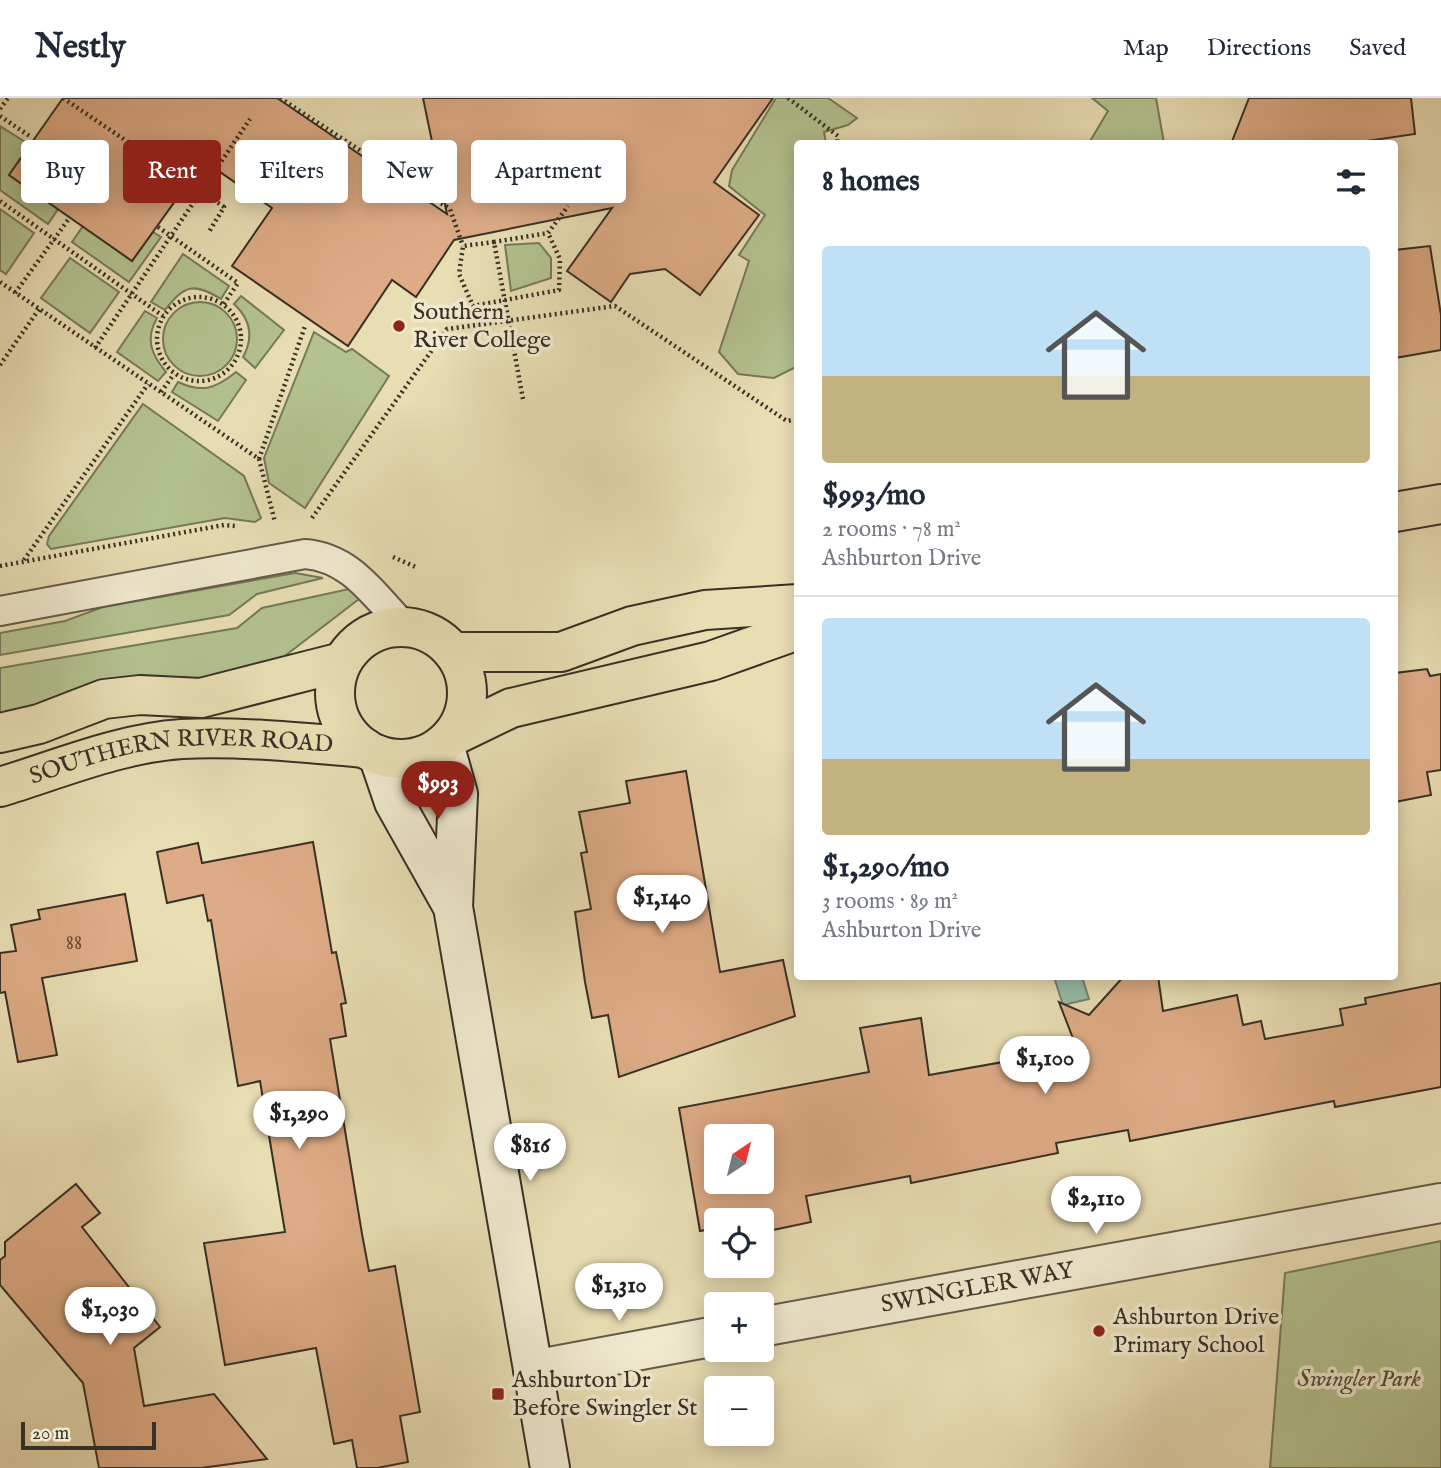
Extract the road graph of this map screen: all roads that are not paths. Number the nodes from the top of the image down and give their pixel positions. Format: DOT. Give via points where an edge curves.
graph roads {
  1 [pos="1441,504"];
  2 [pos="1398,511"];
  3 [pos="794,604"];
  4 [pos="0,611"];
  5 [pos="404,626"];
  6 [pos="794,631"];
  7 [pos="453,652"];
  8 [pos="342,662"];
  9 [pos="0,733"];
  10 [pos="447,741"];
  11 [pos="371,752"];
  12 [pos="0,787"];
  13 [pos="453,907"];
  14 [pos="1441,1203"];
  15 [pos="774,1325"];
  16 [pos="704,1338"];
  17 [pos="533,1370"];
  18 [pos="550,1468"];
  1 -- 2 [label="main road"];
  3 -- 7 [label="main road" via="705,610 632,626 561,652"];
  4 -- 5 [label="lane" via="305,554 323,556 351,569"];
  5 -- 7 [label="main road" via="423,630"];
  5 -- 8 [label="main road" via="368,635"];
  6 -- 10 [label="main road" via="711,661 511,708"];
  7 -- 10 [label="main road" via="467,686 467,704"];
  8 -- 9 [label="main road" via="201,698 104,698 39,724"];
  8 -- 11 [label="main road" via="335,700 340,719 350,735"];
  10 -- 11 [label="main road" via="412,758"];
  10 -- 13 [label="main road" via="458,794"];
  11 -- 12 [label="main road, SOUTHERN RIVER ROAD" via="262,740 180,739 117,751"];
  11 -- 13 [label="main road"];
  13 -- 17 [label="main road"];
  14 -- 15 [label="main road, SWINGLER WAY"];
  16 -- 17 [label="main road"];
  17 -- 18 [label="main road"];
}
